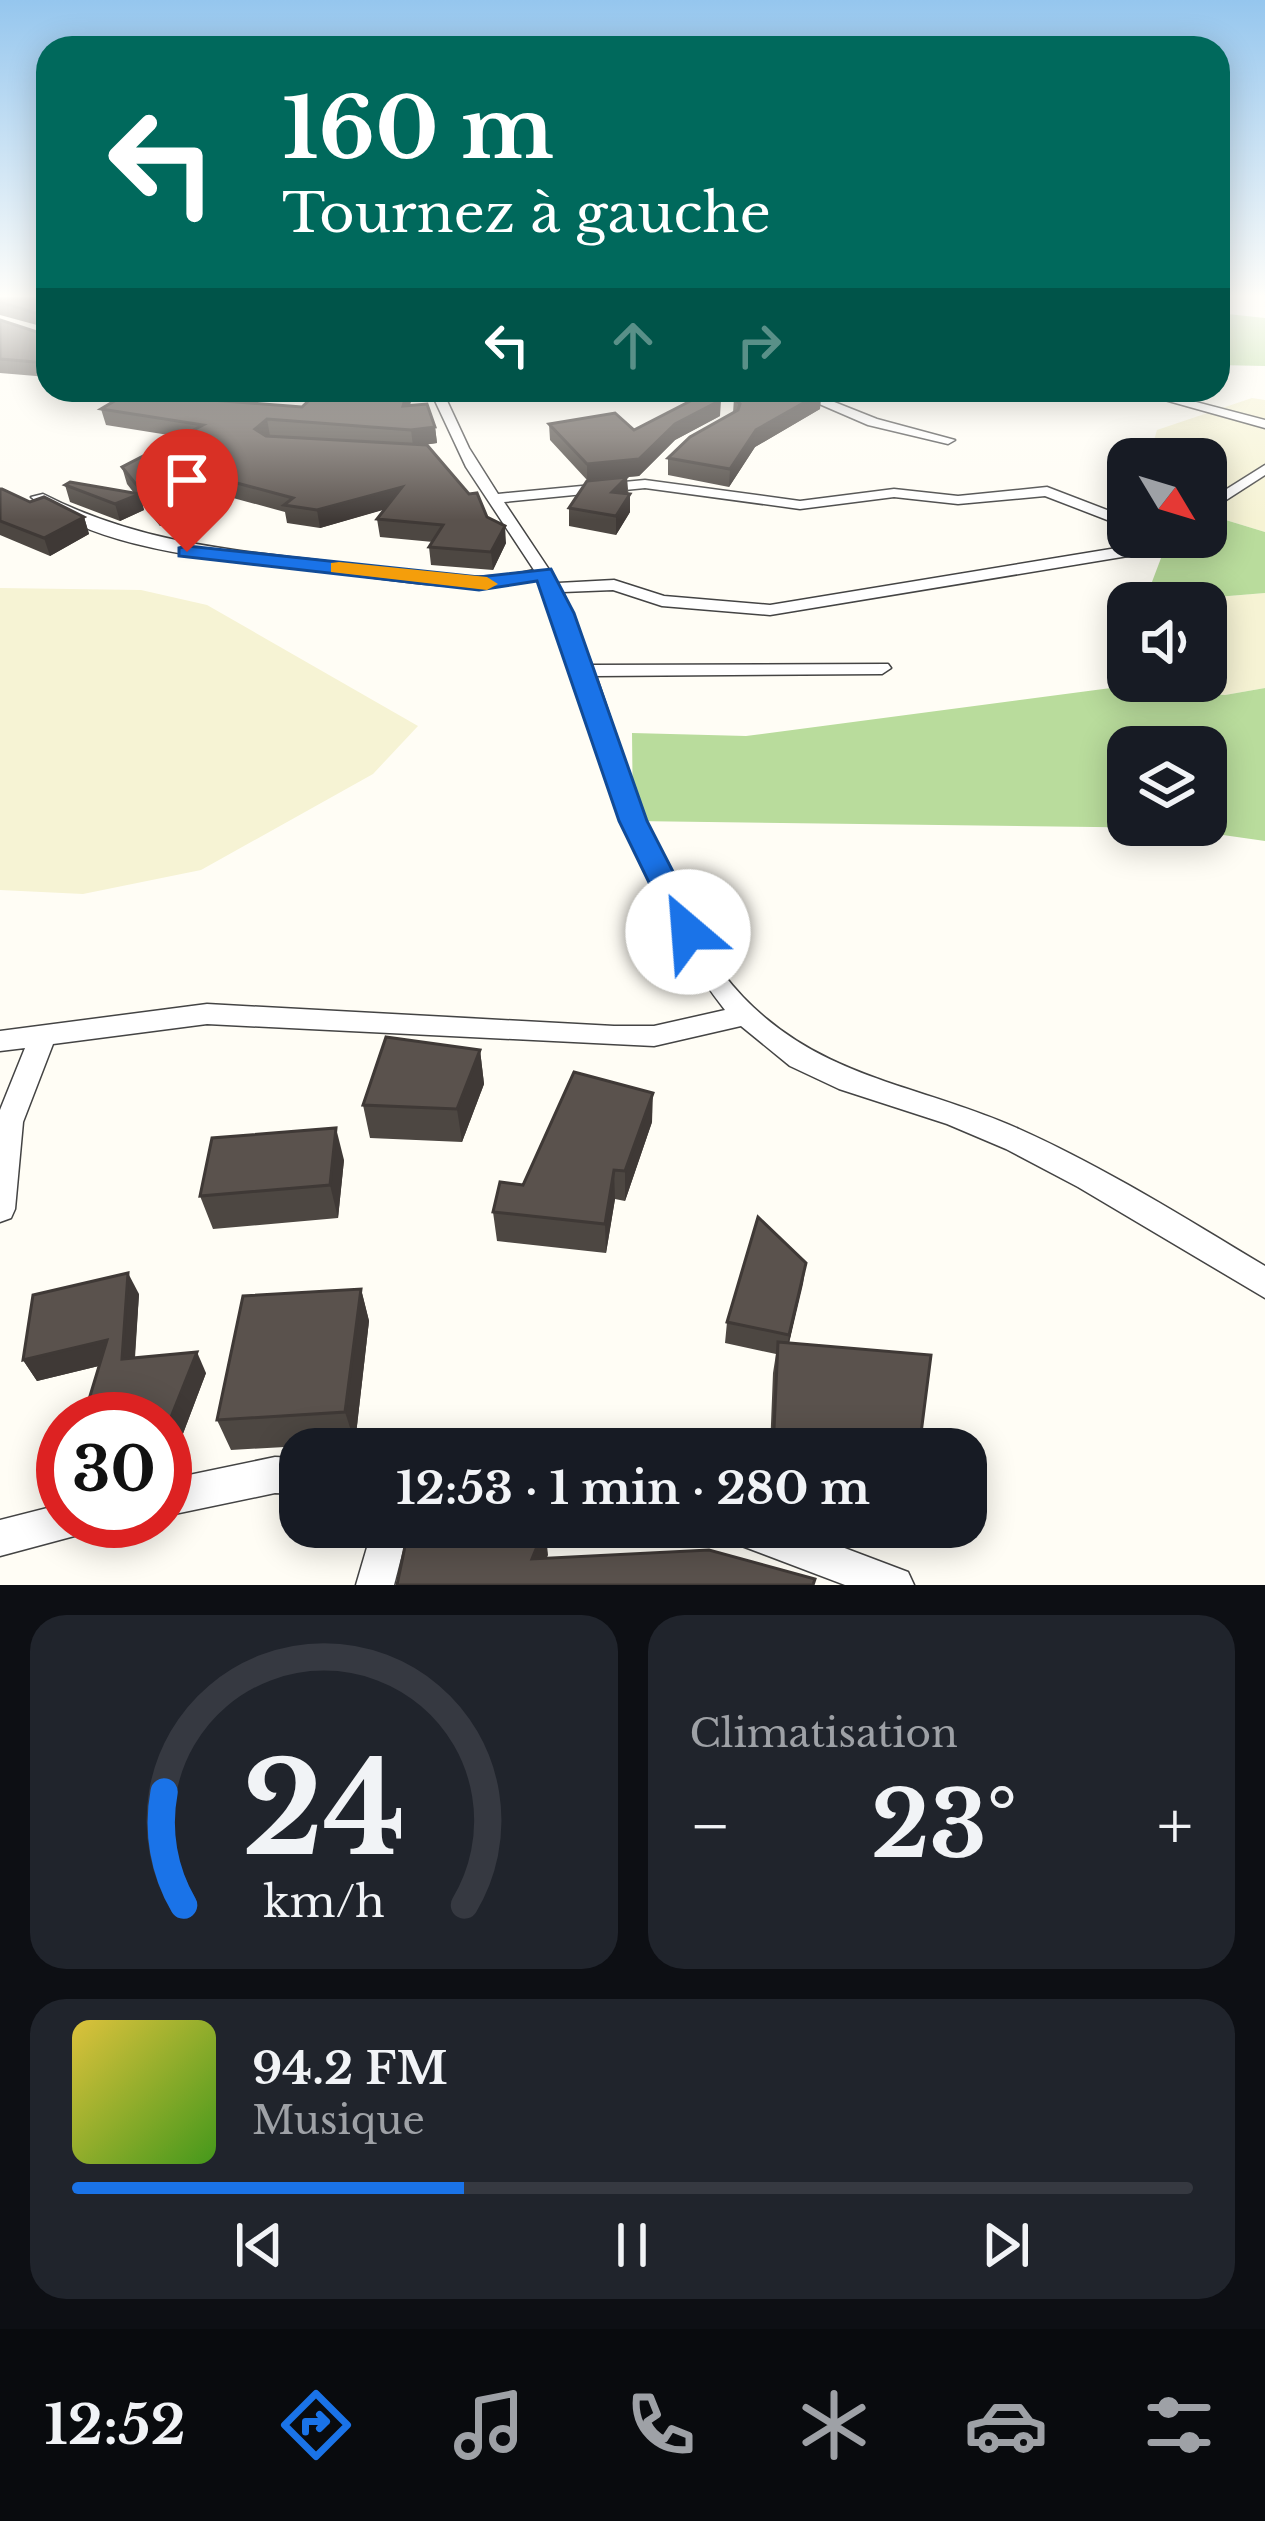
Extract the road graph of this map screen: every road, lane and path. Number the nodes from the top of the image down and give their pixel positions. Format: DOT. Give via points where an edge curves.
graph roads {
  1 [pos="439,402"];
  2 [pos="823,402"];
  3 [pos="1181,402"];
  4 [pos="1265,424"];
  5 [pos="948,440"];
  6 [pos="1265,469"];
  7 [pos="658,470"];
  8 [pos="645,484"];
  9 [pos="1227,495"];
  10 [pos="38,497"];
  11 [pos="494,500"];
  12 [pos="1107,515"];
  13 [pos="1107,554"];
  14 [pos="548,581"];
  15 [pos="882,668"];
  16 [pos="583,671"];
  17 [pos="743,1016"];
  18 [pos="44,1034"];
  19 [pos="0,1040"];
  20 [pos="0,1209"];
  21 [pos="1265,1282"];
  22 [pos="279,1475"];
  23 [pos="192,1492"];
  24 [pos="36,1529"];
  25 [pos="0,1538"];
  26 [pos="385,1548"];
  27 [pos="796,1548"];
  28 [pos="375,1585"];
  29 [pos="896,1585"];
  1 -- 11 [label="street" via="453,449"];
  2 -- 5 [label="street"];
  3 -- 4 [label="street"];
  6 -- 9 [label="street"];
  7 -- 8 [label="street"];
  8 -- 11 [label="street"];
  8 -- 12 [label="street" via="800,505 895,493 958,500 1047,491"];
  10 -- 14 [label="street" via="84,522 210,556 479,584"];
  11 -- 14 [label="street"];
  13 -- 14 [label="street" via="770,610"];
  14 -- 16 [label="street"];
  15 -- 16 [label="street"];
  16 -- 17 [label="street" via="633,821 707,970"];
  17 -- 18 [label="street" via="654,1036 207,1014"];
  17 -- 21 [label="street" via="781,1048 826,1070 1043,1154"];
  18 -- 19 [label="street"];
  18 -- 20 [label="street" via="9,1122"];
  22 -- 23 [label="street"];
  24 -- 25 [label="street"];
  26 -- 28 [label="street"];
  27 -- 29 [label="street"];
}
